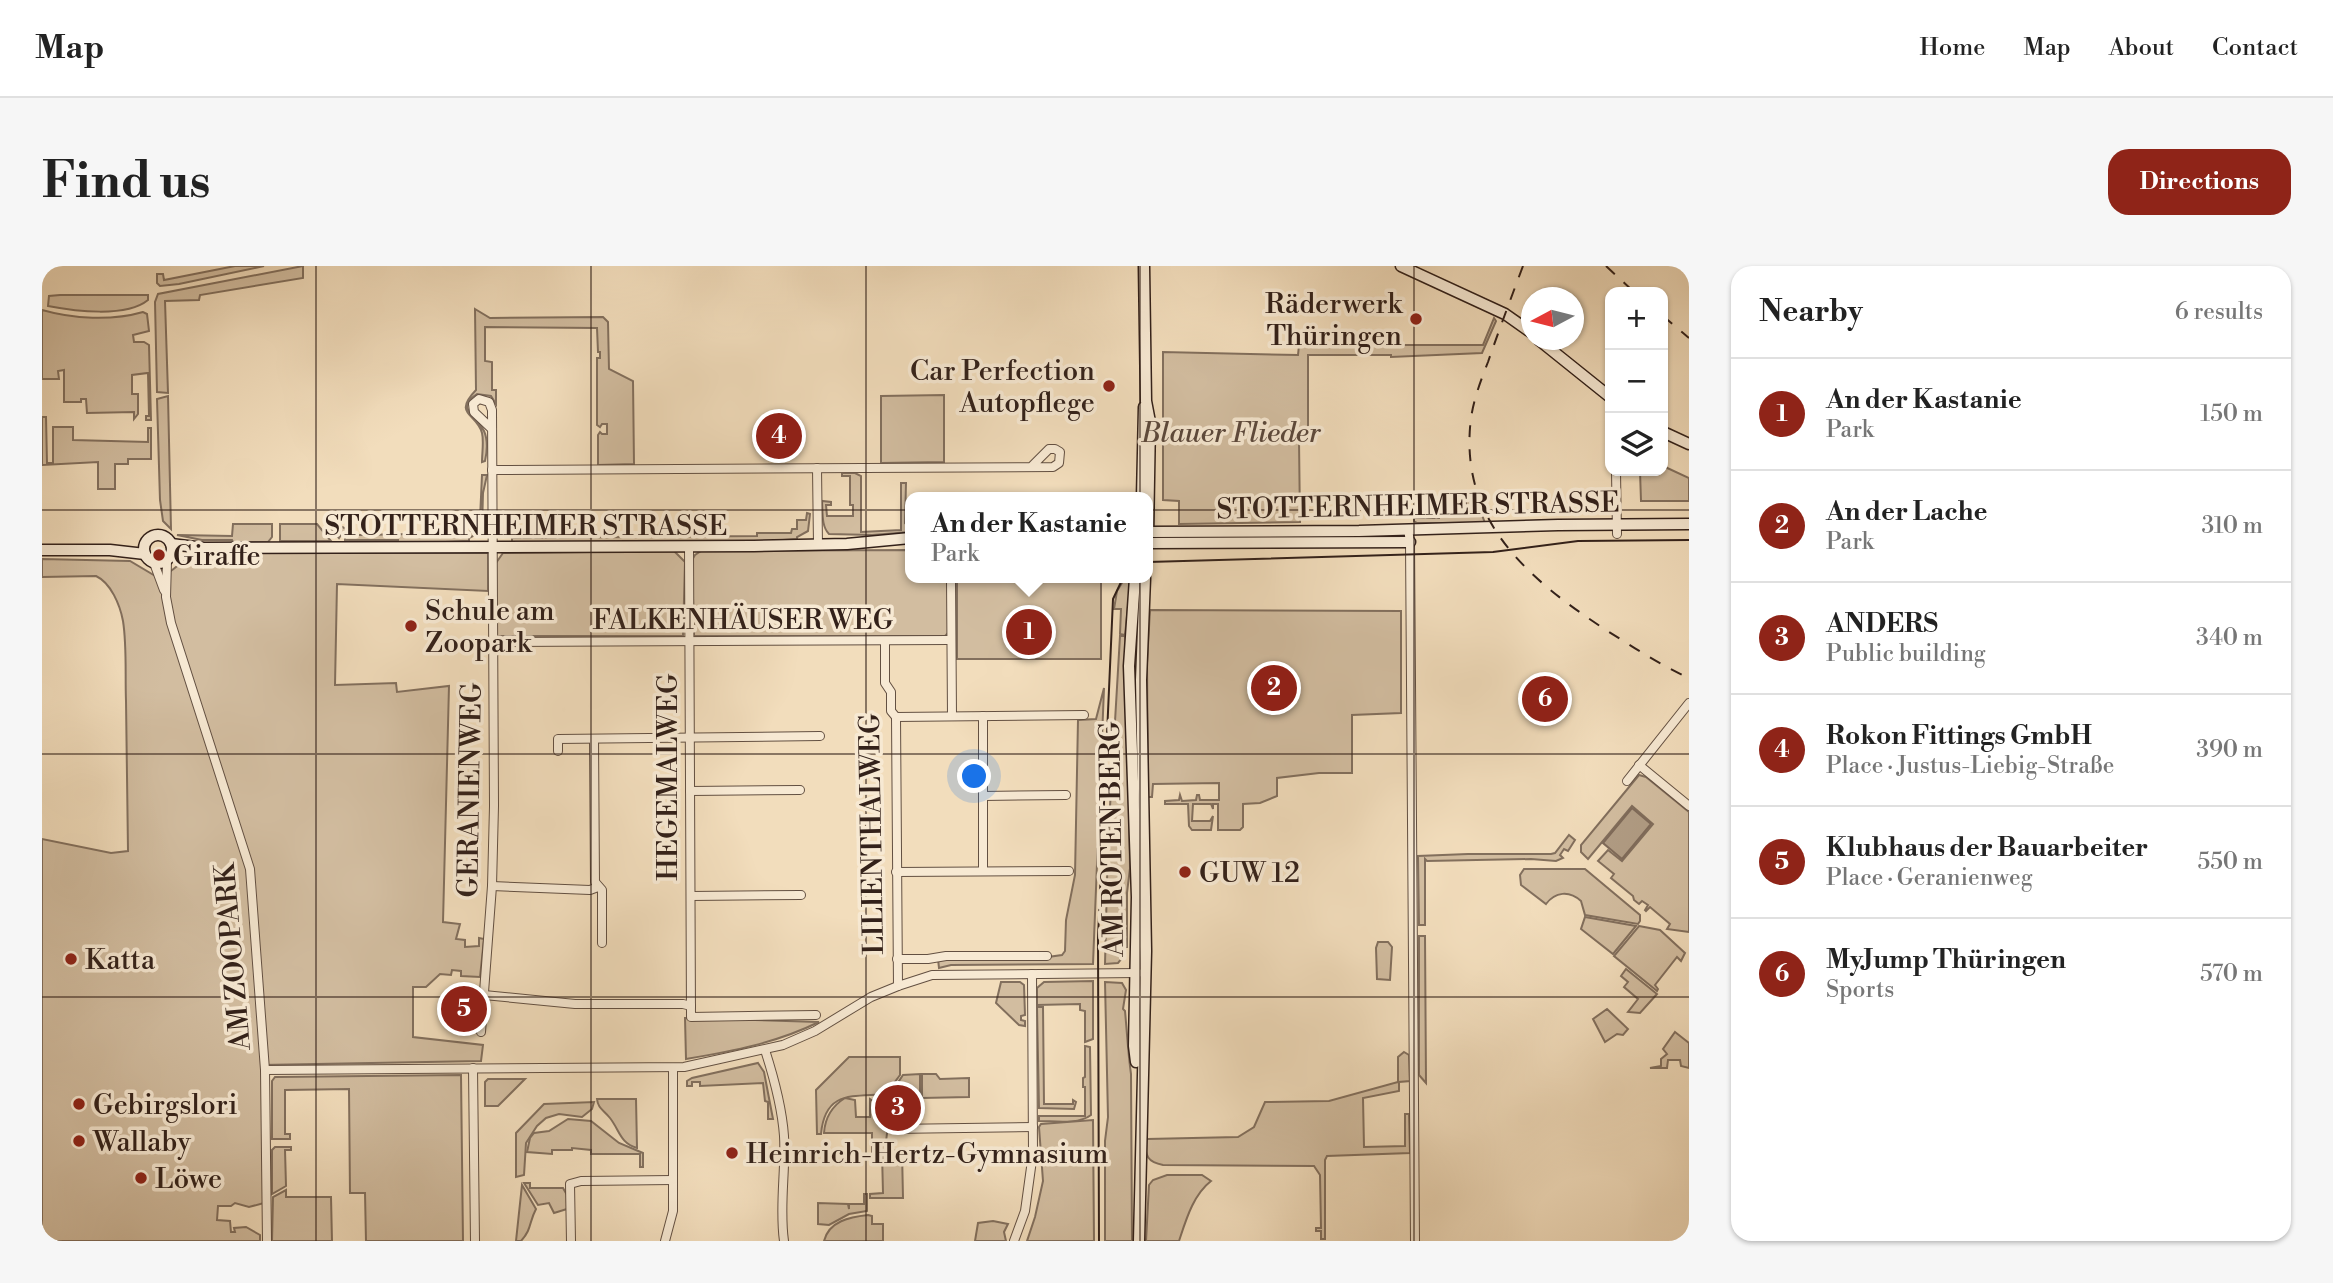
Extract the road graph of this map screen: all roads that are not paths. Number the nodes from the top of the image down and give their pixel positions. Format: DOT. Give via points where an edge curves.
graph roads {
  1 [pos="1144,266"];
  2 [pos="1401,266"];
  3 [pos="1521,326"];
  4 [pos="1551,350"];
  5 [pos="1605,393"];
  6 [pos="1146,401"];
  7 [pos="492,429"];
  8 [pos="1668,434"];
  9 [pos="1689,444"];
  10 [pos="1032,466"];
  11 [pos="817,468"];
  12 [pos="492,470"];
  13 [pos="1616,476"];
  14 [pos="1142,492"];
  15 [pos="1149,492"];
  16 [pos="1689,524"];
  17 [pos="1408,529"];
  18 [pos="1617,530"];
  19 [pos="1153,531"];
  20 [pos="905,538"];
  21 [pos="1410,542"];
  22 [pos="1153,543"];
  23 [pos="848,544"];
  24 [pos="818,545"];
  25 [pos="905,546"];
  26 [pos="689,547"];
  27 [pos="492,548"];
  28 [pos="145,549"];
  29 [pos="42,550"];
  30 [pos="170,553"];
  31 [pos="154,563"];
  32 [pos="951,583"];
  33 [pos="1135,583"];
  34 [pos="1146,583"];
  35 [pos="166,597"];
  36 [pos="951,640"];
  37 [pos="885,641"];
  38 [pos="493,642"];
  39 [pos="690,642"];
  40 [pos="1689,703"];
  41 [pos="1084,715"];
  42 [pos="952,716"];
  43 [pos="983,716"];
  44 [pos="896,717"];
  45 [pos="820,736"];
  46 [pos="690,737"];
  47 [pos="594,739"];
  48 [pos="558,751"];
  49 [pos="1639,765"];
  50 [pos="1627,781"];
  51 [pos="800,790"];
  52 [pos="690,792"];
  53 [pos="1066,795"];
  54 [pos="983,796"];
  55 [pos="1689,806"];
  56 [pos="1069,871"];
  57 [pos="896,872"];
  58 [pos="983,872"];
  59 [pos="492,886"];
  60 [pos="598,887"];
  61 [pos="801,895"];
  62 [pos="691,896"];
  63 [pos="602,943"];
  64 [pos="1047,956"];
  65 [pos="897,959"];
  66 [pos="1140,973"];
  67 [pos="1032,974"];
  68 [pos="898,986"];
  69 [pos="484,995"];
  70 [pos="691,1006"];
  71 [pos="816,1015"];
  72 [pos="481,1032"];
  73 [pos="765,1050"];
  74 [pos="473,1068"];
  75 [pos="673,1068"];
  76 [pos="267,1070"];
  77 [pos="1033,1127"];
  78 [pos="892,1129"];
  79 [pos="673,1180"];
  80 [pos="267,1241"];
  81 [pos="475,1241"];
  82 [pos="572,1241"];
  83 [pos="665,1241"];
  84 [pos="784,1241"];
  85 [pos="1014,1241"];
  86 [pos="1139,1241"];
  87 [pos="1415,1241"];
  1 -- 6 [label="main road"];
  2 -- 3 [label="main road"];
  4 -- 5 [label="main road"];
  6 -- 14 [label="main road" via="1142,412"];
  6 -- 15 [label="main road"];
  7 -- 12 [label="street, GERANIENWEG"];
  8 -- 9 [label="main road"];
  10 -- 11 [label="street"];
  11 -- 12 [label="street"];
  11 -- 24 [label="street"];
  12 -- 27 [label="street, GERANIENWEG"];
  13 -- 18 [label="street"];
  16 -- 18 [label="main road, STOTTERNHEIMER STRASSE"];
  17 -- 18 [label="main road, STOTTERNHEIMER STRASSE"];
  17 -- 19 [label="main road, STOTTERNHEIMER STRASSE"];
  17 -- 21 [label="street"];
  20 -- 23 [label="main road, STOTTERNHEIMER STRASSE"];
  21 -- 22 [label="main road, STOTTERNHEIMER STRASSE"];
  21 -- 87 [label="street"];
  23 -- 24 [label="main road, STOTTERNHEIMER STRASSE"];
  23 -- 25 [label="main road, STOTTERNHEIMER STRASSE"];
  24 -- 26 [label="main road, STOTTERNHEIMER STRASSE"];
  26 -- 27 [label="main road, STOTTERNHEIMER STRASSE"];
  26 -- 39 [label="street, HEGEMALWEG"];
  27 -- 30 [label="main road, STOTTERNHEIMER STRASSE" via="204,548"];
  27 -- 38 [label="street, GERANIENWEG"];
  28 -- 29 [label="main road"];
  28 -- 30 [label="main road" via="150,537 157,535 167,538"];
  28 -- 31 [label="main road"];
  30 -- 31 [label="main road"];
  30 -- 35 [label="street, AM ZOOPARK"];
  31 -- 35 [label="street, AM ZOOPARK"];
  32 -- 36 [label="street"];
  33 -- 66 [label="main road, AM ROTEN BERG" via="1129,666"];
  34 -- 66 [label="main road, AM ROTEN BERG"];
  35 -- 76 [label="street, AM ZOOPARK" via="250,869"];
  36 -- 37 [label="street, FALKENHÄUSER WEG"];
  36 -- 42 [label="street"];
  37 -- 39 [label="street, FALKENHÄUSER WEG"];
  37 -- 44 [label="street, LILIENTHALWEG" via="885,684"];
  38 -- 39 [label="street, FALKENHÄUSER WEG"];
  38 -- 59 [label="street, GERANIENWEG"];
  39 -- 46 [label="street, HEGEMALWEG"];
  40 -- 49 [label="street"];
  41 -- 43 [label="street"];
  42 -- 43 [label="street"];
  42 -- 44 [label="street"];
  43 -- 54 [label="street"];
  44 -- 57 [label="street, LILIENTHALWEG"];
  45 -- 46 [label="street"];
  46 -- 47 [label="street"];
  46 -- 52 [label="street, HEGEMALWEG"];
  47 -- 48 [label="street" via="558,739"];
  47 -- 60 [label="street"];
  49 -- 50 [label="street"];
  49 -- 55 [label="street"];
  51 -- 52 [label="street"];
  52 -- 62 [label="street, HEGEMALWEG"];
  53 -- 54 [label="street"];
  54 -- 58 [label="street"];
  56 -- 58 [label="street"];
  57 -- 58 [label="street"];
  57 -- 65 [label="street, LILIENTHALWEG"];
  59 -- 60 [label="street"];
  59 -- 69 [label="street, GERANIENWEG"];
  60 -- 63 [label="street" via="602,890"];
  61 -- 62 [label="street"];
  62 -- 70 [label="street, HEGEMALWEG"];
  64 -- 65 [label="street"];
  65 -- 68 [label="street, LILIENTHALWEG"];
  66 -- 67 [label="street"];
  66 -- 86 [label="main road, AM ROTEN BERG"];
  67 -- 68 [label="street" via="949,973"];
  67 -- 77 [label="street"];
  68 -- 73 [label="street" via="814,1031"];
  69 -- 70 [label="street" via="575,1004"];
  69 -- 72 [label="street, GERANIENWEG"];
  70 -- 71 [label="street" via="691,1017"];
  73 -- 75 [label="street"];
  73 -- 84 [label="street" via="783,1129"];
  74 -- 75 [label="street"];
  74 -- 76 [label="street"];
  74 -- 81 [label="street"];
  75 -- 79 [label="street"];
  76 -- 80 [label="street, AM ZOOPARK"];
  77 -- 78 [label="street"];
  77 -- 85 [label="street" via="1029,1191"];
  79 -- 82 [label="street" via="570,1184"];
  79 -- 83 [label="street" via="673,1211"];
}
